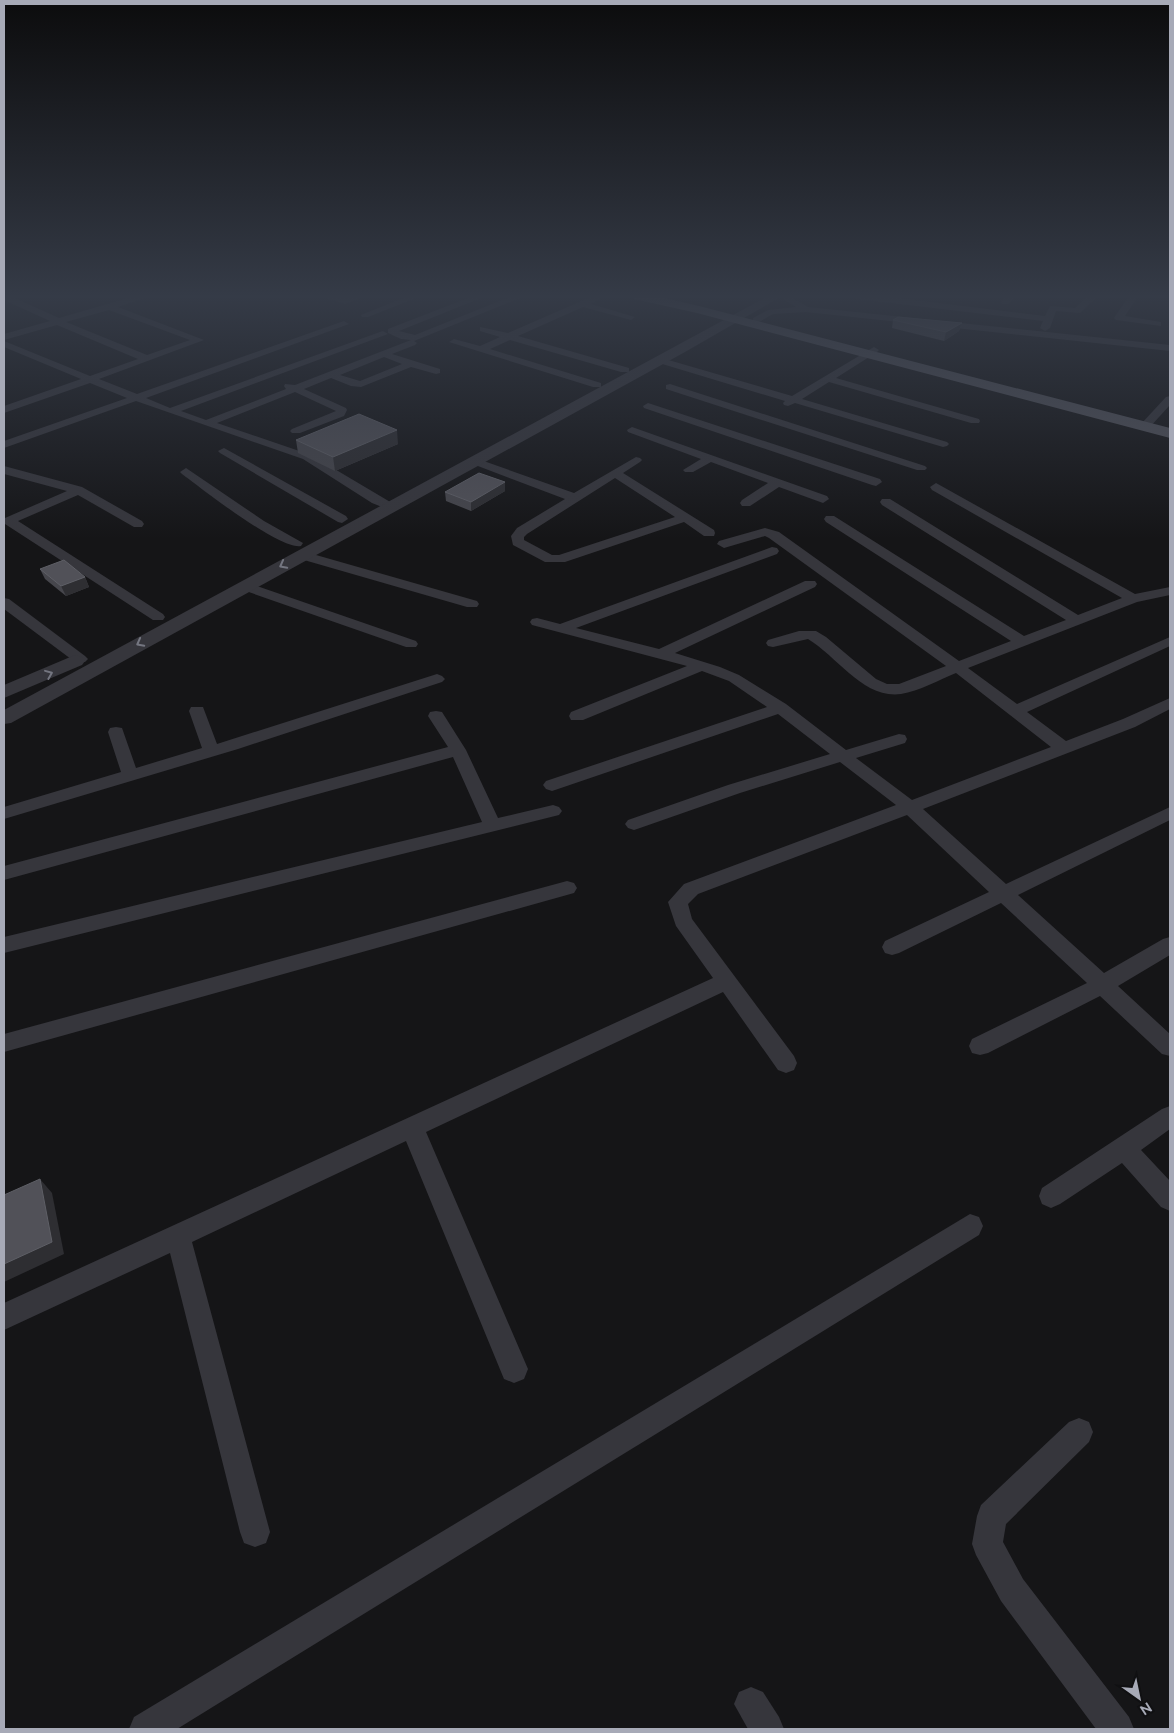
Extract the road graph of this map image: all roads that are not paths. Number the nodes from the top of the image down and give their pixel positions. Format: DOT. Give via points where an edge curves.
graph roads {
  1 [pos="84,377"];
  2 [pos="100,377"];
  3 [pos="196,377"];
  4 [pos="265,377"];
  5 [pos="269,377"];
  6 [pos="326,377"];
  7 [pos="337,377"];
  8 [pos="377,377"];
  9 [pos="571,377"];
  10 [pos="613,377"];
  11 [pos="632,377"];
  12 [pos="716,377"];
  13 [pos="831,377"];
  14 [pos="967,377"];
  15 [pos="828,379"];
  16 [pos="92,380"];
  17 [pos="358,384"];
  18 [pos="597,385"];
  19 [pos="670,387"];
  20 [pos="296,389"];
  21 [pos="377,392"];
  22 [pos="280,395"];
  23 [pos="137,398"];
  24 [pos="1170,399"];
  25 [pos="794,400"];
  26 [pos="297,402"];
  27 [pos="648,406"];
  28 [pos="4,410"];
  29 [pos="314,410"];
  30 [pos="171,411"];
  31 [pos="331,418"];
  32 [pos="765,418"];
  33 [pos="975,422"];
  34 [pos="207,423"];
  35 [pos="1147,424"];
  36 [pos="1170,427"];
  37 [pos="632,430"];
  38 [pos="296,431"];
  39 [pos="1170,433"];
  40 [pos="737,435"];
  41 [pos="943,444"];
  42 [pos="4,445"];
  43 [pos="224,451"];
  44 [pos="712,452"];
  45 [pos="636,460"];
  46 [pos="474,461"];
  47 [pos="921,468"];
  48 [pos="4,470"];
  49 [pos="689,470"];
  50 [pos="186,472"];
  51 [pos="615,473"];
  52 [pos="876,482"];
  53 [pos="777,483"];
  54 [pos="936,487"];
  55 [pos="78,490"];
  56 [pos="574,498"];
  57 [pos="822,499"];
  58 [pos="886,502"];
  59 [pos="384,503"];
  60 [pos="746,503"];
  61 [pos="684,518"];
  62 [pos="342,519"];
  63 [pos="830,519"];
  64 [pos="138,524"];
  65 [pos="709,533"];
  66 [pos="724,544"];
  67 [pos="299,549"];
  68 [pos="772,551"];
  69 [pos="810,584"];
  70 [pos="245,586"];
  71 [pos="1168,593"];
  72 [pos="1133,599"];
  73 [pos="4,602"];
  74 [pos="472,604"];
  75 [pos="158,617"];
  76 [pos="1077,620"];
  77 [pos="537,622"];
  78 [pos="562,628"];
  79 [pos="1170,641"];
  80 [pos="1023,642"];
  81 [pos="774,643"];
  82 [pos="411,644"];
  83 [pos="661,654"];
  84 [pos="80,659"];
  85 [pos="699,666"];
  86 [pos="957,667"];
  87 [pos="437,679"];
  88 [pos="4,692"];
  89 [pos="1170,704"];
  90 [pos="780,708"];
  91 [pos="197,711"];
  92 [pos="1015,711"];
  93 [pos="436,716"];
  94 [pos="577,716"];
  95 [pos="4,718"];
  96 [pos="116,732"];
  97 [pos="899,739"];
  98 [pos="1064,748"];
  99 [pos="458,750"];
  100 [pos="211,751"];
  101 [pos="842,756"];
  102 [pos="130,775"];
  103 [pos="552,785"];
  104 [pos="910,807"];
  105 [pos="553,811"];
  106 [pos="4,813"];
  107 [pos="1170,813"];
  108 [pos="634,824"];
  109 [pos="493,826"];
  110 [pos="4,873"];
  111 [pos="567,888"];
  112 [pos="1004,894"];
  113 [pos="1170,945"];
  114 [pos="4,946"];
  115 [pos="892,947"];
  116 [pos="727,981"];
  117 [pos="1102,985"];
  118 [pos="4,1043"];
  119 [pos="980,1046"];
  120 [pos="1170,1046"];
  121 [pos="786,1063"];
  122 [pos="1170,1116"];
  123 [pos="412,1127"];
  124 [pos="1124,1148"];
  125 [pos="1051,1196"];
  126 [pos="1170,1199"];
  127 [pos="970,1226"];
  128 [pos="178,1236"];
  129 [pos="4,1317"];
  130 [pos="514,1368"];
  131 [pos="1079,1432"];
  132 [pos="255,1532"];
  133 [pos="146,1729"];
  134 [pos="1117,1729"];
  1 -- 16 [label="street"];
  2 -- 16 [label="street"];
  3 -- 23 [label="street"];
  4 -- 30 [label="street"];
  5 -- 20 [label="street"];
  6 -- 20 [label="street"];
  7 -- 17 [label="street"];
  8 -- 17 [label="street"];
  9 -- 18 [label="street"];
  10 -- 18 [label="street"];
  11 -- 46 [label="street"];
  12 -- 25 [label="street"];
  13 -- 15 [label="street"];
  14 -- 35 [label="main road"];
  15 -- 25 [label="street"];
  15 -- 33 [label="street"];
  16 -- 23 [label="street"];
  16 -- 28 [label="street"];
  17 -- 21 [label="street"];
  18 -- 59 [label="street"];
  19 -- 32 [label="street"];
  20 -- 22 [label="street"];
  20 -- 31 [label="street" via="341,409 340,414"];
  22 -- 26 [label="street"];
  22 -- 34 [label="street"];
  23 -- 30 [label="street"];
  23 -- 42 [label="street"];
  24 -- 35 [label="street"];
  25 -- 32 [label="street"];
  25 -- 41 [label="street"];
  27 -- 40 [label="street"];
  29 -- 31 [label="street"];
  30 -- 34 [label="street"];
  31 -- 38 [label="street"];
  32 -- 40 [label="street"];
  32 -- 47 [label="street"];
  34 -- 59 [label="street" via="307,457"];
  35 -- 36 [label="main road"];
  35 -- 39 [label="main road"];
  37 -- 44 [label="street"];
  40 -- 44 [label="street"];
  40 -- 52 [label="street"];
  43 -- 62 [label="street"];
  44 -- 49 [label="street"];
  44 -- 53 [label="street"];
  45 -- 51 [label="street"];
  46 -- 56 [label="street"];
  46 -- 59 [label="street"];
  48 -- 55 [label="street"];
  50 -- 67 [label="street"];
  51 -- 56 [label="street"];
  51 -- 61 [label="street"];
  53 -- 57 [label="street"];
  53 -- 60 [label="street"];
  54 -- 72 [label="street"];
  55 -- 64 [label="street"];
  55 -- 75 [label="street" via="9,521"];
  56 -- 61 [label="street" via="522,531 517,536 518,542 550,559 560,559"];
  58 -- 76 [label="street"];
  59 -- 62 [label="street"];
  59 -- 67 [label="street"];
  61 -- 65 [label="street"];
  62 -- 67 [label="street"];
  63 -- 80 [label="street"];
  66 -- 86 [label="street" via="765,532 774,535"];
  67 -- 70 [label="street, one-way"];
  67 -- 74 [label="street"];
  67 -- 75 [label="street"];
  68 -- 78 [label="street"];
  69 -- 83 [label="street"];
  70 -- 82 [label="street"];
  70 -- 95 [label="street, one-way"];
  71 -- 72 [label="street"];
  72 -- 76 [label="street"];
  73 -- 84 [label="street"];
  75 -- 84 [label="street"];
  76 -- 80 [label="street"];
  77 -- 78 [label="street"];
  78 -- 83 [label="street"];
  79 -- 92 [label="street"];
  80 -- 86 [label="street"];
  81 -- 86 [label="street" via="810,634 884,689 901,689"];
  83 -- 85 [label="street"];
  88 -- 84 [label="street, one-way"];
  85 -- 90 [label="street" via="734,678"];
  85 -- 94 [label="street"];
  86 -- 92 [label="street"];
  87 -- 100 [label="street"];
  89 -- 98 [label="street"];
  90 -- 101 [label="street"];
  90 -- 103 [label="street"];
  91 -- 100 [label="street"];
  92 -- 98 [label="street"];
  93 -- 99 [label="street"];
  96 -- 102 [label="street"];
  97 -- 101 [label="street"];
  98 -- 104 [label="street"];
  99 -- 109 [label="street"];
  99 -- 110 [label="street"];
  100 -- 102 [label="street"];
  101 -- 104 [label="street"];
  101 -- 108 [label="street"];
  102 -- 106 [label="street"];
  104 -- 112 [label="street"];
  104 -- 116 [label="street" via="691,889 678,902 683,921"];
  105 -- 109 [label="street"];
  107 -- 112 [label="street"];
  109 -- 114 [label="street"];
  111 -- 118 [label="street"];
  112 -- 115 [label="street"];
  112 -- 117 [label="street"];
  113 -- 117 [label="street"];
  116 -- 121 [label="street"];
  116 -- 123 [label="street"];
  117 -- 119 [label="street"];
  117 -- 120 [label="street"];
  122 -- 124 [label="street"];
  123 -- 128 [label="street"];
  123 -- 130 [label="street"];
  124 -- 125 [label="street"];
  124 -- 126 [label="street"];
  127 -- 133 [label="street"];
  128 -- 129 [label="street"];
  128 -- 132 [label="street"];
  131 -- 134 [label="street" via="992,1516 988,1544 1012,1590"];
}
